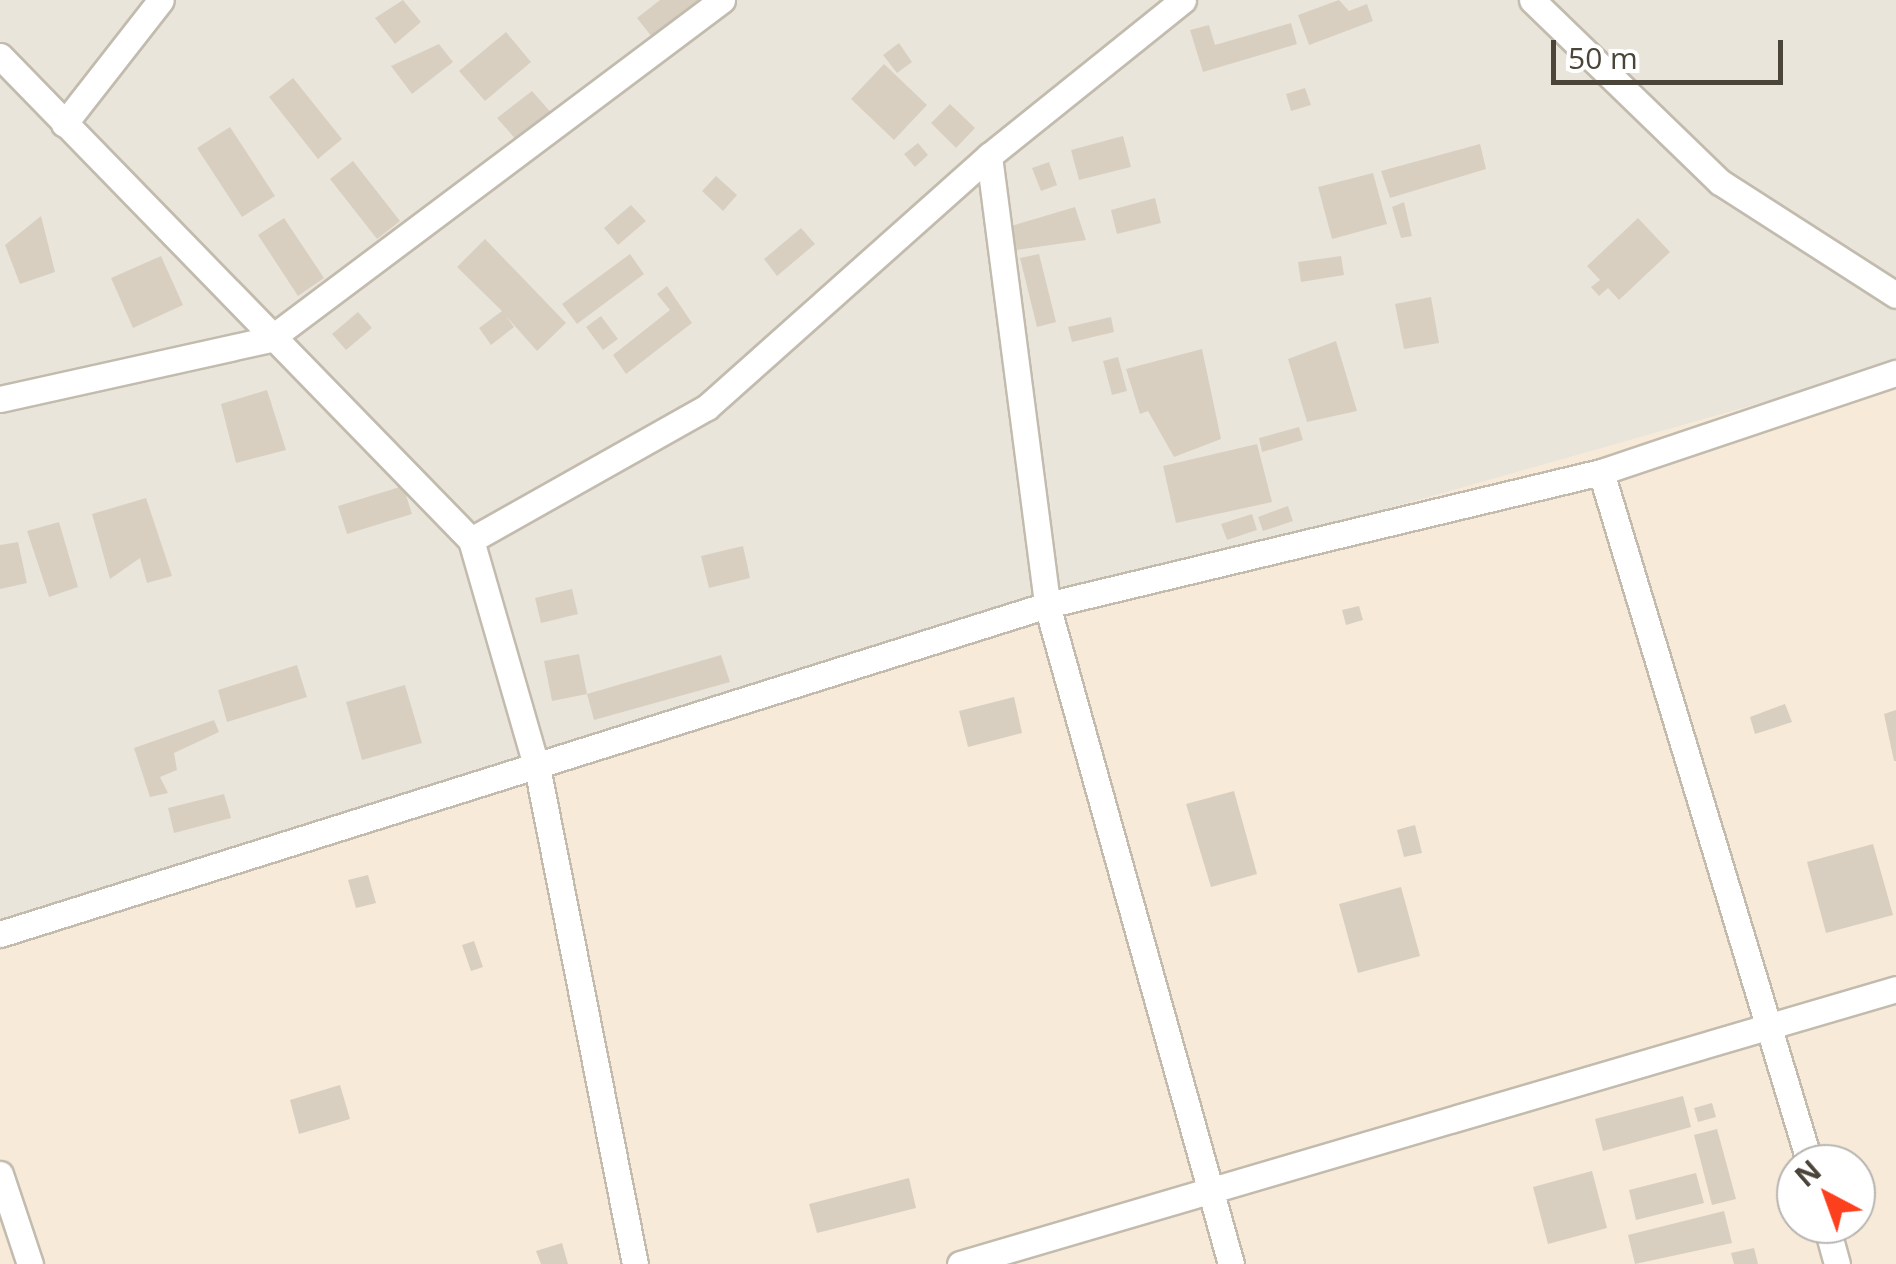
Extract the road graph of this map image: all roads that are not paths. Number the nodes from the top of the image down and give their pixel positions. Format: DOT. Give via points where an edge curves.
graph roads {
  1 [pos="161,0"];
  2 [pos="722,0"];
  3 [pos="1183,0"];
  4 [pos="1532,0"];
  5 [pos="0,56"];
  6 [pos="64,124"];
  7 [pos="989,156"];
  8 [pos="1896,295"];
  9 [pos="270,339"];
  10 [pos="1896,372"];
  11 [pos="0,399"];
  12 [pos="1601,472"];
  13 [pos="471,540"];
  14 [pos="1048,605"];
  15 [pos="538,772"];
  16 [pos="0,934"];
  17 [pos="1896,990"];
  18 [pos="1773,1027"];
  19 [pos="1805,1144"];
  20 [pos="0,1174"];
  21 [pos="1212,1196"];
  22 [pos="30,1264"];
  23 [pos="635,1264"];
  24 [pos="960,1264"];
  25 [pos="1231,1264"];
  1 -- 6 [label="street"];
  2 -- 9 [label="street"];
  3 -- 7 [label="street"];
  4 -- 8 [label="street" via="1720,182"];
  5 -- 6 [label="street"];
  6 -- 9 [label="street"];
  7 -- 13 [label="street" via="707,407"];
  7 -- 14 [label="street"];
  9 -- 11 [label="street"];
  9 -- 13 [label="street"];
  10 -- 12 [label="street"];
  12 -- 14 [label="street"];
  12 -- 18 [label="street"];
  13 -- 15 [label="street"];
  14 -- 15 [label="street"];
  14 -- 21 [label="street"];
  15 -- 16 [label="street"];
  15 -- 23 [label="street"];
  17 -- 18 [label="street"];
  18 -- 19 [label="street"];
  18 -- 21 [label="street"];
  20 -- 22 [label="street"];
  21 -- 24 [label="street"];
  21 -- 25 [label="street"];
}
